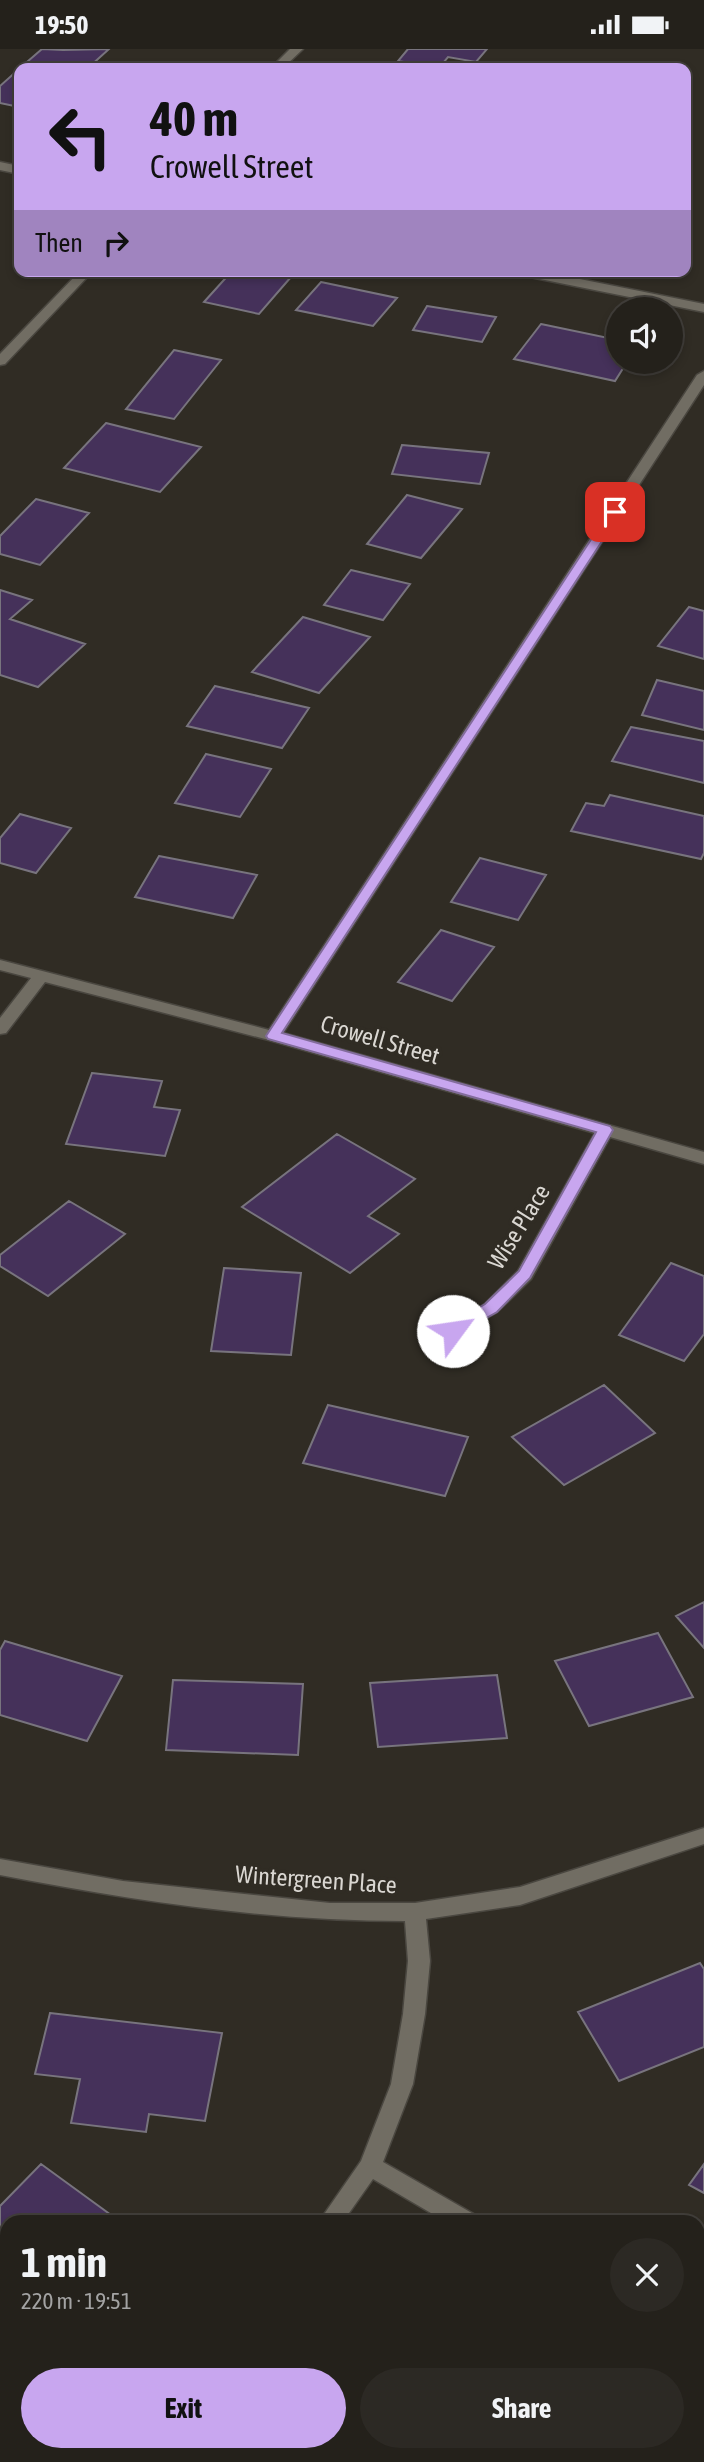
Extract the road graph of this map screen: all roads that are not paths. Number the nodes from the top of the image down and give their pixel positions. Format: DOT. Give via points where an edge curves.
graph roads {
  1 [pos="297,49"];
  2 [pos="282,63"];
  3 [pos="81,277"];
  4 [pos="550,277"];
  5 [pos="704,308"];
  6 [pos="0,361"];
  7 [pos="704,375"];
  8 [pos="0,965"];
  9 [pos="41,976"];
  10 [pos="0,1029"];
  11 [pos="273,1036"];
  12 [pos="605,1130"];
  13 [pos="704,1157"];
  14 [pos="453,1331"];
  15 [pos="704,1836"];
  16 [pos="0,1867"];
  17 [pos="415,1912"];
  18 [pos="370,2166"];
  19 [pos="335,2215"];
  20 [pos="455,2215"];
  1 -- 2 [label="street"];
  3 -- 6 [label="street"];
  4 -- 5 [label="street"];
  7 -- 11 [label="street"];
  8 -- 9 [label="street, Crowell Street"];
  9 -- 10 [label="street"];
  9 -- 11 [label="street, Crowell Street"];
  11 -- 12 [label="street, Crowell Street"];
  12 -- 13 [label="street, Crowell Street"];
  12 -- 14 [label="street, Wise Place" via="525,1275 491,1308"];
  15 -- 17 [label="street, Wintergreen Place" via="520,1896"];
  16 -- 17 [label="street, Wintergreen Place" via="150,1893 330,1912"];
  17 -- 18 [label="street" via="419,1961 402,2084"];
  18 -- 19 [label="street"];
  18 -- 20 [label="street"];
}
